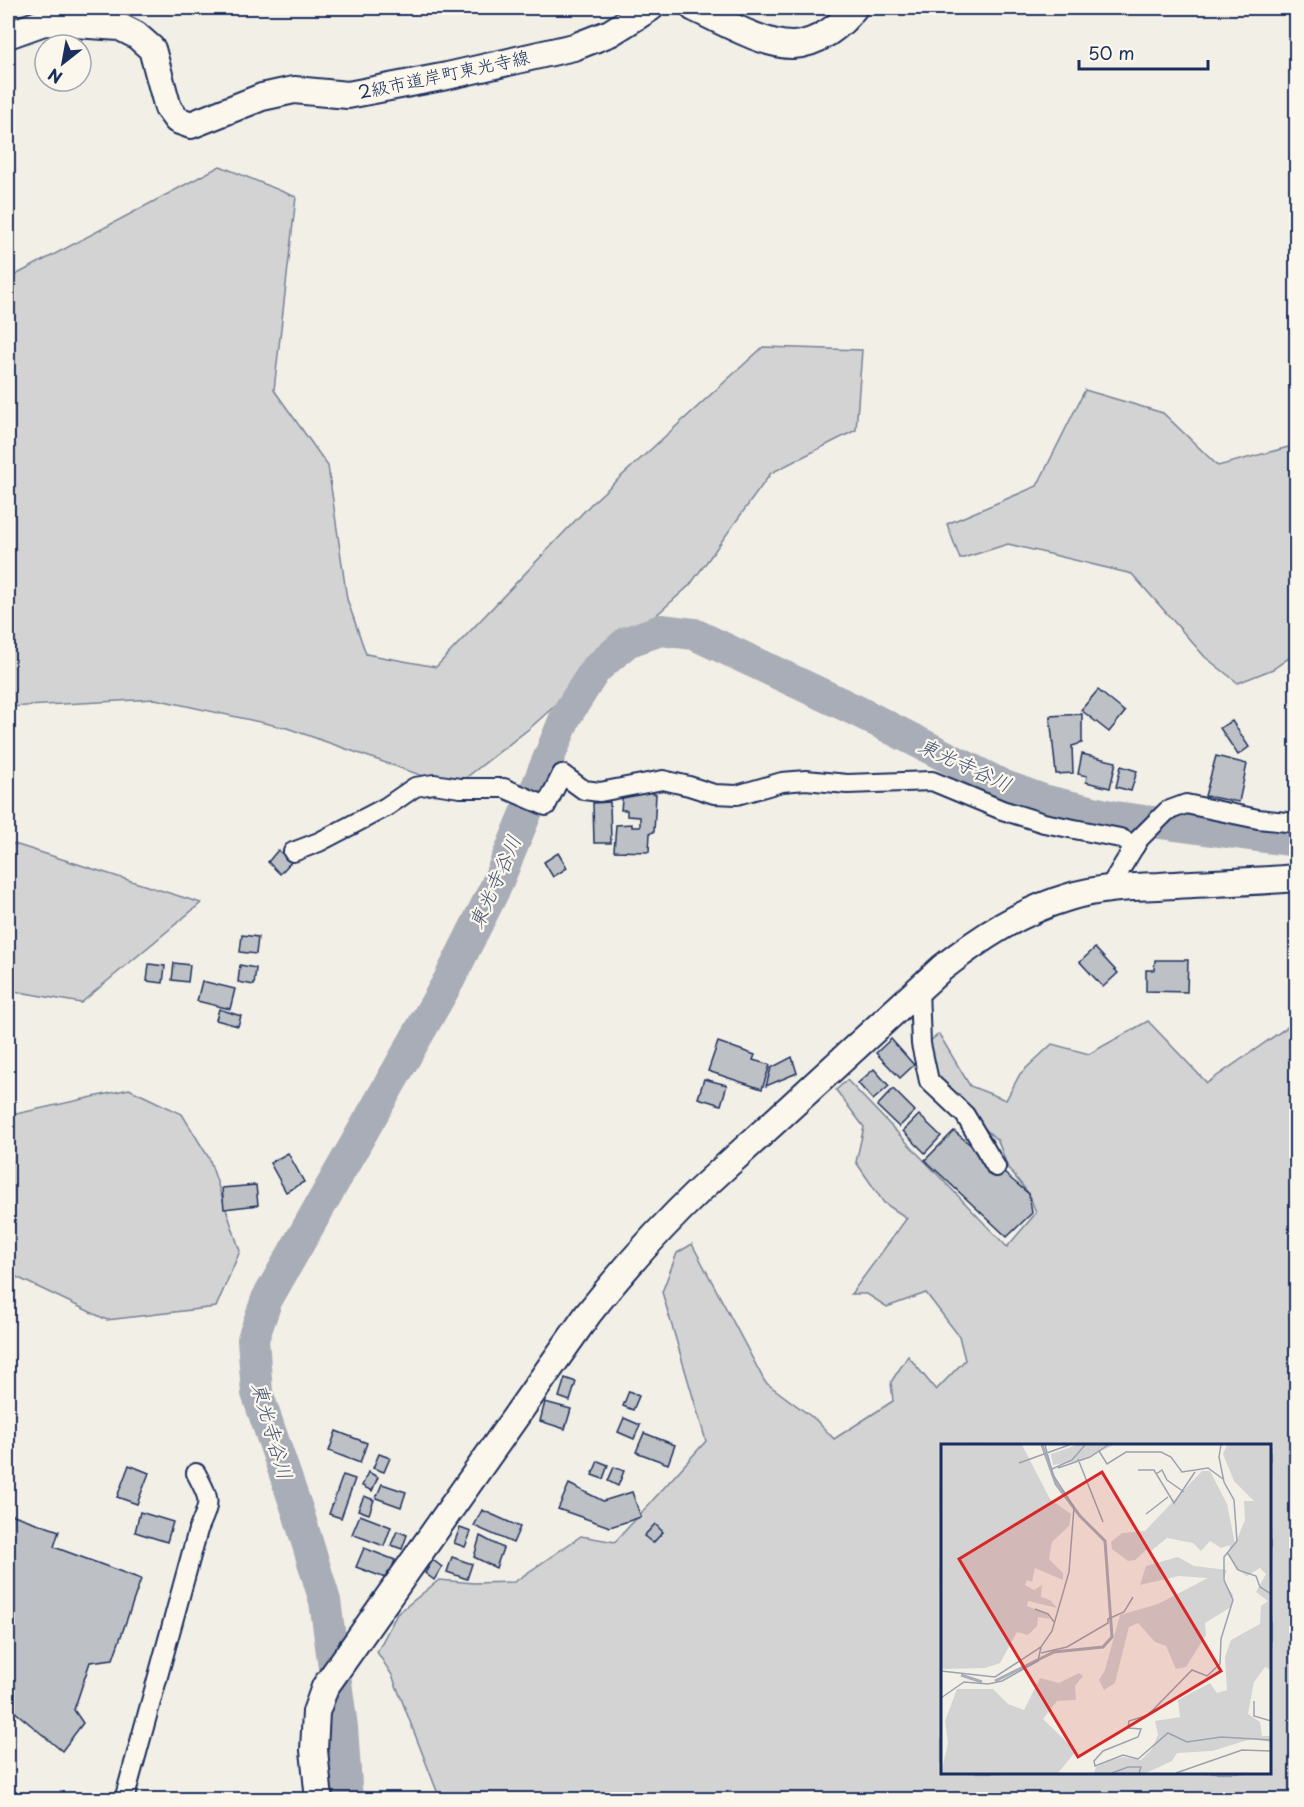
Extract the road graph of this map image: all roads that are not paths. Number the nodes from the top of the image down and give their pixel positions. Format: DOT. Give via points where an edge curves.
graph roads {
  1 [pos="650,8"];
  2 [pos="694,8"];
  3 [pos="854,8"];
  4 [pos="8,35"];
  5 [pos="1296,823"];
  6 [pos="1137,843"];
  7 [pos="293,852"];
  8 [pos="1296,878"];
  9 [pos="1109,888"];
  10 [pos="919,989"];
  11 [pos="996,1167"];
  12 [pos="196,1473"];
  13 [pos="124,1800"];
  14 [pos="319,1800"];
  1 -- 4 [label="street, 2級市道岸町東光寺線" via="610,33 574,47 348,95 294,90 262,97 191,125 177,120 168,108 152,49 120,27 44,22"];
  2 -- 3 [label="street" via="776,44 795,45 840,24"];
  5 -- 6 [label="street" via="1186,804 1167,811"];
  6 -- 7 [label="street" via="1044,823 932,782 847,784 806,780 782,782 737,795 714,794 663,780 600,792 584,790 562,774 546,806 504,788 434,784 415,787 386,807"];
  6 -- 9 [label="street"];
  8 -- 9 [label="street"];
  9 -- 10 [label="street" via="1031,910 998,927"];
  10 -- 11 [label="street" via="921,1044 929,1081 965,1115"];
  10 -- 14 [label="street" via="669,1220 588,1314 325,1687 316,1712 314,1749"];
  12 -- 13 [label="street" via="208,1497 207,1510 198,1530"];
}
